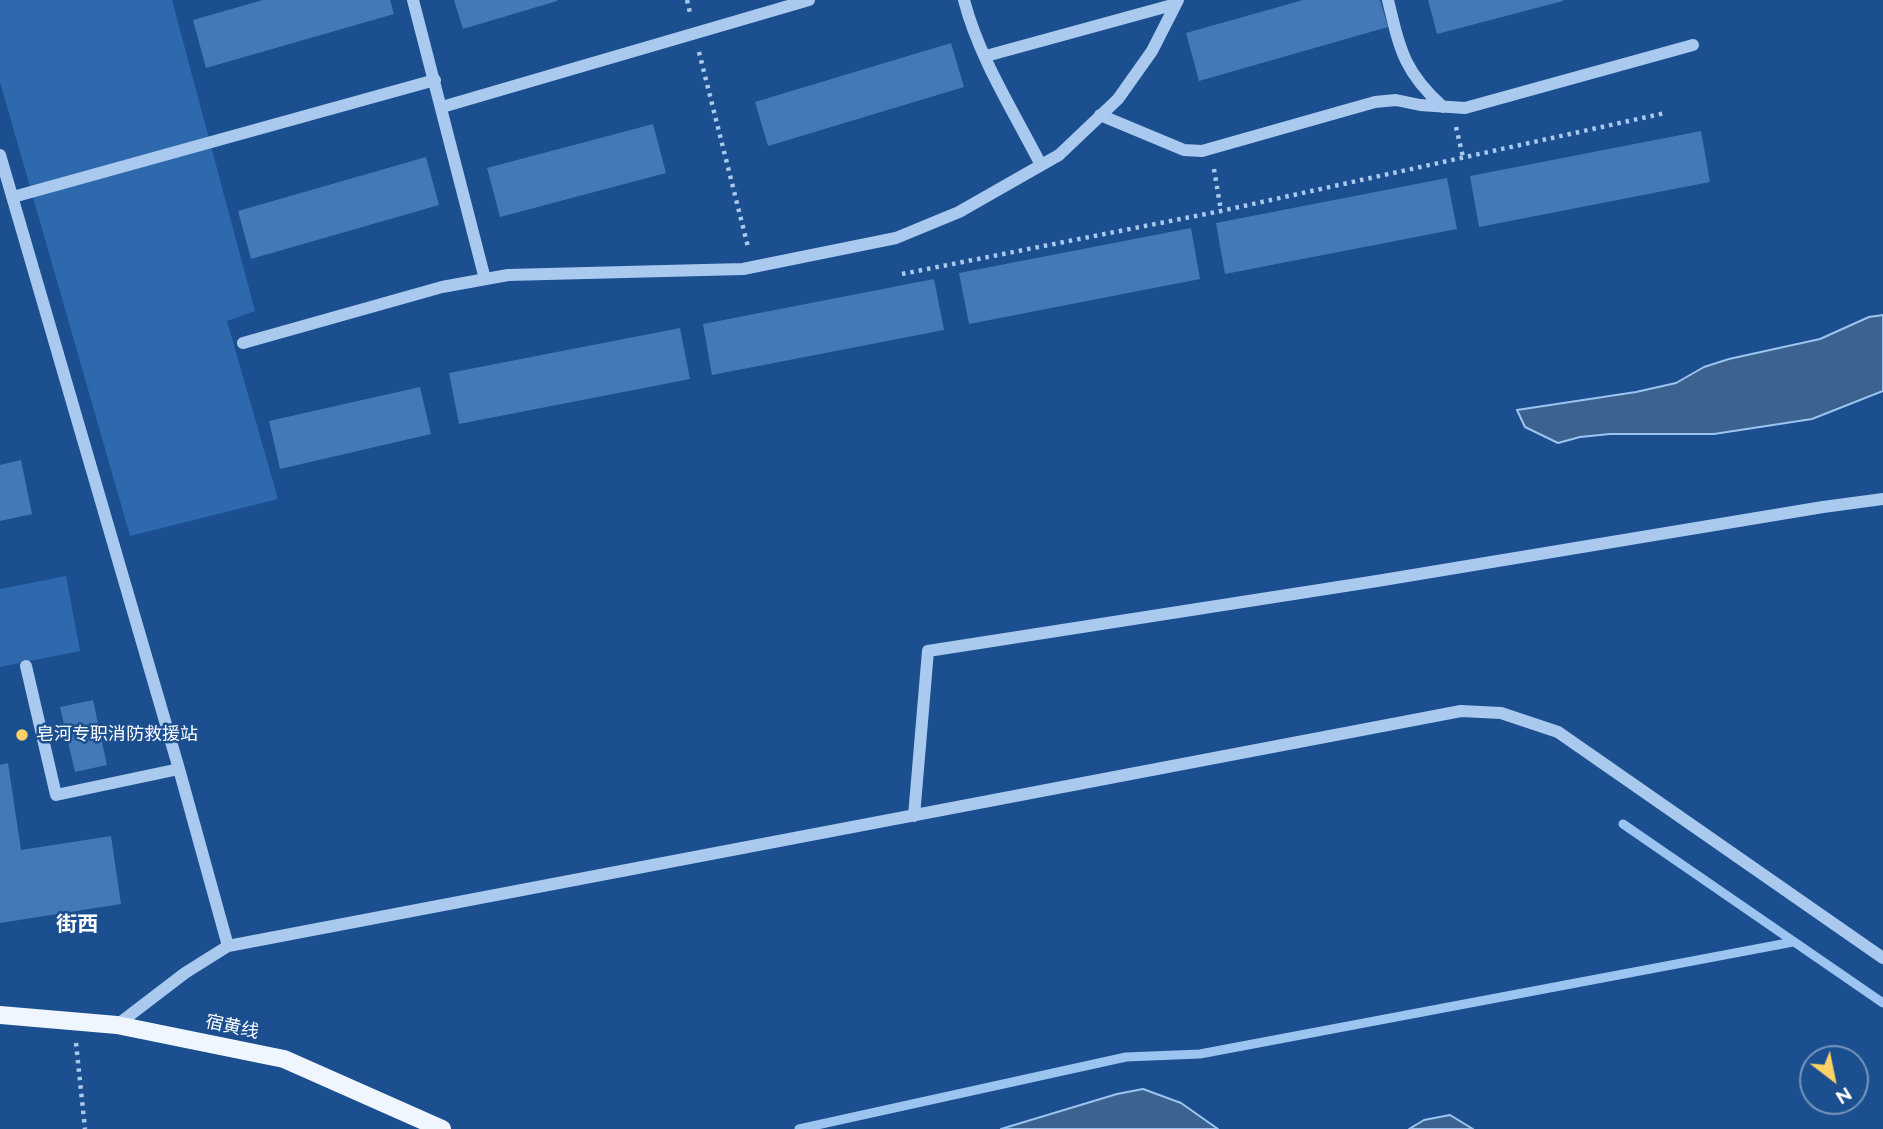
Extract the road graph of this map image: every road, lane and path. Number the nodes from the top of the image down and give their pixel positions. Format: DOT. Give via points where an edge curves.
graph roads {
  1 [pos="413,0"];
  2 [pos="687,0"];
  3 [pos="808,0"];
  4 [pos="964,0"];
  5 [pos="1388,0"];
  6 [pos="1177,2"];
  7 [pos="695,33"];
  8 [pos="1693,44"];
  9 [pos="986,56"];
  10 [pos="435,80"];
  11 [pos="442,107"];
  12 [pos="1448,107"];
  13 [pos="1665,113"];
  14 [pos="1100,116"];
  15 [pos="1211,147"];
  16 [pos="0,155"];
  17 [pos="1463,157"];
  18 [pos="1041,165"];
  19 [pos="12,197"];
  20 [pos="1221,211"];
  21 [pos="753,268"];
  22 [pos="902,274"];
  23 [pos="485,279"];
  24 [pos="243,343"];
  25 [pos="1883,499"];
  26 [pos="26,666"];
  27 [pos="179,769"];
  28 [pos="914,816"];
  29 [pos="228,946"];
  30 [pos="1883,957"];
  31 [pos="0,1015"];
  32 [pos="74,1021"];
  33 [pos="117,1025"];
  34 [pos="85,1129"];
  35 [pos="442,1129"];
  1 -- 10 [label="street"];
  2 -- 7 [label="path"];
  3 -- 7 [label="street"];
  4 -- 9 [label="street"];
  5 -- 12 [label="street" via="1409,69 1423,89"];
  6 -- 9 [label="street"];
  6 -- 14 [label="street" via="1152,51"];
  7 -- 11 [label="street"];
  7 -- 21 [label="path"];
  8 -- 12 [label="street" via="1465,108"];
  9 -- 18 [label="street"];
  10 -- 11 [label="street"];
  10 -- 19 [label="street"];
  11 -- 23 [label="street"];
  12 -- 15 [label="street" via="1375,102"];
  12 -- 17 [label="path"];
  13 -- 17 [label="path"];
  14 -- 15 [label="street" via="1184,150"];
  14 -- 18 [label="street" via="1059,155"];
  15 -- 20 [label="path"];
  16 -- 19 [label="street"];
  17 -- 20 [label="path"];
  18 -- 21 [label="street" via="960,212 896,238"];
  19 -- 27 [label="street"];
  20 -- 22 [label="path"];
  21 -- 23 [label="street"];
  23 -- 24 [label="street"];
  25 -- 28 [label="street" via="928,650"];
  26 -- 27 [label="street" via="56,795"];
  27 -- 29 [label="street"];
  28 -- 29 [label="street"];
  28 -- 30 [label="street" via="1461,711 1501,713 1558,732"];
  29 -- 33 [label="street" via="184,973"];
  31 -- 32 [label="main road, 宿黄线"];
  32 -- 33 [label="main road, 宿黄线"];
  32 -- 34 [label="path"];
  33 -- 35 [label="main road, 宿黄线" via="285,1059"];
}
